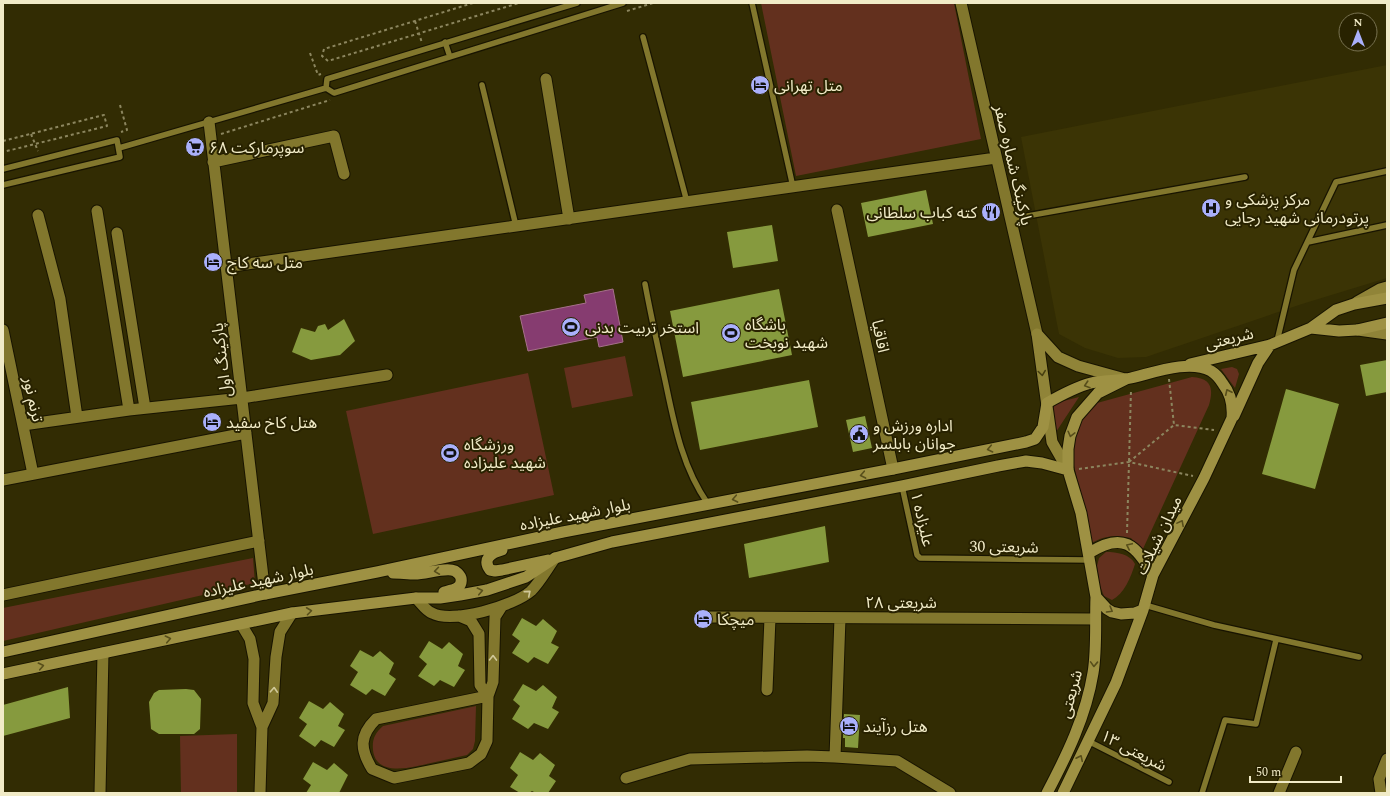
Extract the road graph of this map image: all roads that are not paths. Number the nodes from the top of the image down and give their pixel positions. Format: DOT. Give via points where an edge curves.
graph roads {
  1 [pos="577,3"];
  2 [pos="623,3"];
  3 [pos="752,3"];
  4 [pos="961,3"];
  5 [pos="643,37"];
  6 [pos="445,42"];
  7 [pos="450,57"];
  8 [pos="546,80"];
  9 [pos="482,84"];
  10 [pos="326,88"];
  11 [pos="209,122"];
  12 [pos="119,148"];
  13 [pos="996,158"];
  14 [pos="213,162"];
  15 [pos="3,169"];
  16 [pos="1387,171"];
  17 [pos="344,174"];
  18 [pos="1245,177"];
  19 [pos="3,185"];
  20 [pos="793,187"];
  21 [pos="687,202"];
  22 [pos="837,210"];
  23 [pos="97,211"];
  24 [pos="38,214"];
  25 [pos="568,218"];
  26 [pos="1010,219"];
  27 [pos="1387,225"];
  28 [pos="516,226"];
  29 [pos="117,233"];
  30 [pos="1308,242"];
  31 [pos="226,267"];
  32 [pos="645,284"];
  33 [pos="1387,287"];
  34 [pos="1387,298"];
  35 [pos="1354,304"];
  36 [pos="1387,322"];
  37 [pos="1311,328"];
  38 [pos="3,330"];
  39 [pos="1357,330"];
  40 [pos="1037,334"];
  41 [pos="1387,334"];
  42 [pos="1273,343"];
  43 [pos="1186,365"];
  44 [pos="387,375"];
  45 [pos="1129,378"];
  46 [pos="242,398"];
  47 [pos="1046,402"];
  48 [pos="145,408"];
  49 [pos="129,410"];
  50 [pos="77,417"];
  51 [pos="1232,418"];
  52 [pos="23,425"];
  53 [pos="246,432"];
  54 [pos="893,469"];
  55 [pos="1068,470"];
  56 [pos="33,474"];
  57 [pos="3,480"];
  58 [pos="902,486"];
  59 [pos="708,504"];
  60 [pos="563,532"];
  61 [pos="259,541"];
  62 [pos="1090,556"];
  63 [pos="918,557"];
  64 [pos="555,558"];
  65 [pos="377,572"];
  66 [pos="1153,575"];
  67 [pos="3,594"];
  68 [pos="265,594"];
  69 [pos="1096,597"];
  70 [pos="416,598"];
  71 [pos="502,606"];
  72 [pos="1144,608"];
  73 [pos="292,613"];
  74 [pos="459,616"];
  75 [pos="708,617"];
  76 [pos="770,618"];
  77 [pos="840,618"];
  78 [pos="1095,619"];
  79 [pos="241,624"];
  80 [pos="1276,640"];
  81 [pos="3,652"];
  82 [pos="103,653"];
  83 [pos="1359,657"];
  84 [pos="3,674"];
  85 [pos="767,690"];
  86 [pos="488,696"];
  87 [pos="262,727"];
  88 [pos="1088,741"];
  89 [pos="1296,752"];
  90 [pos="835,757"];
  91 [pos="1387,759"];
  92 [pos="626,778"];
  93 [pos="1169,782"];
  94 [pos="100,793"];
  95 [pos="260,793"];
  96 [pos="950,793"];
  97 [pos="1047,793"];
  98 [pos="1063,793"];
  99 [pos="1202,793"];
  100 [pos="1279,793"];
  101 [pos="1381,793"];
  1 -- 6 [label="lane"];
  2 -- 7 [label="lane"];
  3 -- 20 [label="lane"];
  4 -- 13 [label="street, پارکینگ شماره صفر"];
  5 -- 21 [label="lane"];
  6 -- 7 [label="lane"];
  6 -- 10 [label="lane" via="327,79"];
  7 -- 10 [label="lane" via="334,93"];
  8 -- 25 [label="street"];
  9 -- 28 [label="lane"];
  10 -- 11 [label="lane"];
  11 -- 12 [label="lane"];
  11 -- 14 [label="street, پارکینگ اول"];
  12 -- 15 [label="lane" via="117,140"];
  12 -- 19 [label="lane" via="120,157"];
  13 -- 20 [label="street"];
  13 -- 26 [label="street, پارکینگ شماره صفر"];
  14 -- 17 [label="street" via="334,136"];
  14 -- 31 [label="street, پارکینگ اول"];
  16 -- 30 [label="lane" via="1336,182"];
  18 -- 26 [label="lane"];
  20 -- 21 [label="street"];
  21 -- 25 [label="street"];
  22 -- 54 [label="street, اقاقیا"];
  23 -- 49 [label="street"];
  24 -- 50 [label="street" via="60,298"];
  25 -- 28 [label="street"];
  26 -- 40 [label="street, پارکینگ شماره صفر"];
  27 -- 30 [label="lane"];
  28 -- 31 [label="street"];
  29 -- 48 [label="street"];
  30 -- 42 [label="lane" via="1294,270"];
  31 -- 46 [label="street, پارکینگ اول"];
  32 -- 59 [label="lane" via="677,436 687,466"];
  33 -- 35 [label="main road"];
  34 -- 35 [label="main road"];
  35 -- 37 [label="main road" via="1336,310"];
  36 -- 39 [label="main road"];
  37 -- 39 [label="main road"];
  37 -- 42 [label="main road"];
  38 -- 52 [label="street, ترنم نور"];
  39 -- 41 [label="main road"];
  40 -- 45 [label="main road" via="1058,357 1078,366"];
  40 -- 47 [label="main road, one-way"];
  42 -- 43 [label="main road, شریعتی"];
  42 -- 51 [label="main road, شریعتی" via="1258,363"];
  43 -- 45 [label="main road, میدان شیلات"];
  51 -- 43 [label="main road, میدان شیلات, one-way" via="1233,409 1229,393 1220,379 1206,368"];
  44 -- 46 [label="street"];
  45 -- 47 [label="main road, one-way" via="1091,383"];
  45 -- 55 [label="main road, میدان شیلات, one-way" via="1098,393 1077,417 1070,436"];
  46 -- 48 [label="street"];
  46 -- 53 [label="street, پارکینگ اول"];
  47 -- 54 [label="main road, بلوار شهید علیزاده, one-way" via="1043,427 1035,439"];
  47 -- 55 [label="main road" via="1052,442"];
  48 -- 49 [label="street"];
  49 -- 50 [label="street"];
  50 -- 52 [label="street"];
  66 -- 51 [label="main road, میدان شیلات, one-way"];
  52 -- 56 [label="street, ترنم نور"];
  53 -- 56 [label="street"];
  53 -- 61 [label="street, پارکینگ اول"];
  54 -- 59 [label="main road, بلوار شهید علیزاده, one-way"];
  55 -- 58 [label="main road" via="1026,461"];
  55 -- 62 [label="main road, میدان شیلات"];
  56 -- 57 [label="street"];
  58 -- 63 [label="lane, علیزاده ۱"];
  58 -- 64 [label="main road" via="612,542"];
  59 -- 60 [label="main road, بلوار شهید علیزاده"];
  60 -- 64 [label="main road" via="493,553 488,556 487,564 490,570 495,571"];
  60 -- 65 [label="main road, بلوار شهید علیزاده"];
  61 -- 67 [label="street"];
  61 -- 68 [label="street, پارکینگ اول"];
  62 -- 63 [label="lane, شریعتی 30"];
  66 -- 62 [label="main road, one-way" via="1141,554 1133,547 1120,542 1099,546"];
  62 -- 69 [label="main road, میدان شیلات"];
  70 -- 64 [label="main road, one-way" via="440,598 487,590 526,577"];
  71 -- 64 [label="street, one-way" via="522,598 532,590"];
  65 -- 68 [label="main road, بلوار شهید علیزاده"];
  70 -- 65 [label="main road, one-way" via="456,589 461,583 460,576 448,570 414,574"];
  66 -- 72 [label="main road, میدان شیلات"];
  68 -- 81 [label="main road, بلوار شهید علیزاده"];
  69 -- 72 [label="main road, one-way" via="1112,612 1135,613"];
  69 -- 78 [label="main road, شریعتی"];
  73 -- 70 [label="main road, one-way"];
  70 -- 74 [label="street" via="431,613 443,617"];
  71 -- 74 [label="street"];
  86 -- 71 [label="street, one-way" via="493,682 495,617"];
  72 -- 80 [label="lane"];
  72 -- 88 [label="main road, شریعتی" via="1116,683"];
  73 -- 79 [label="main road"];
  87 -- 73 [label="street, one-way" via="273,703 280,632"];
  74 -- 86 [label="street" via="472,621 479,634 480,685"];
  75 -- 76 [label="street, شریعتی ۲۸"];
  76 -- 77 [label="street, شریعتی ۲۸"];
  76 -- 85 [label="street"];
  77 -- 78 [label="street, شریعتی ۲۸"];
  77 -- 90 [label="street"];
  78 -- 97 [label="main road, شریعتی, one-way" via="1094,672 1084,711 1070,749"];
  82 -- 79 [label="main road, one-way"];
  79 -- 87 [label="street" via="250,639 254,659 253,703"];
  80 -- 83 [label="lane"];
  80 -- 99 [label="lane" via="1256,724 1225,720"];
  84 -- 82 [label="main road, one-way"];
  82 -- 94 [label="street"];
  86 -- 86 [label="street" via="487,741 481,754 469,763 394,778 372,769 365,758 363,742 367,728 376,718"];
  87 -- 95 [label="street"];
  88 -- 93 [label="lane, شریعتی ۱۳"];
  98 -- 88 [label="main road, شریعتی, one-way"];
  89 -- 100 [label="street"];
  90 -- 92 [label="street" via="690,759"];
  90 -- 96 [label="street" via="897,761"];
  91 -- 101 [label="street" via="1379,779"];
}
